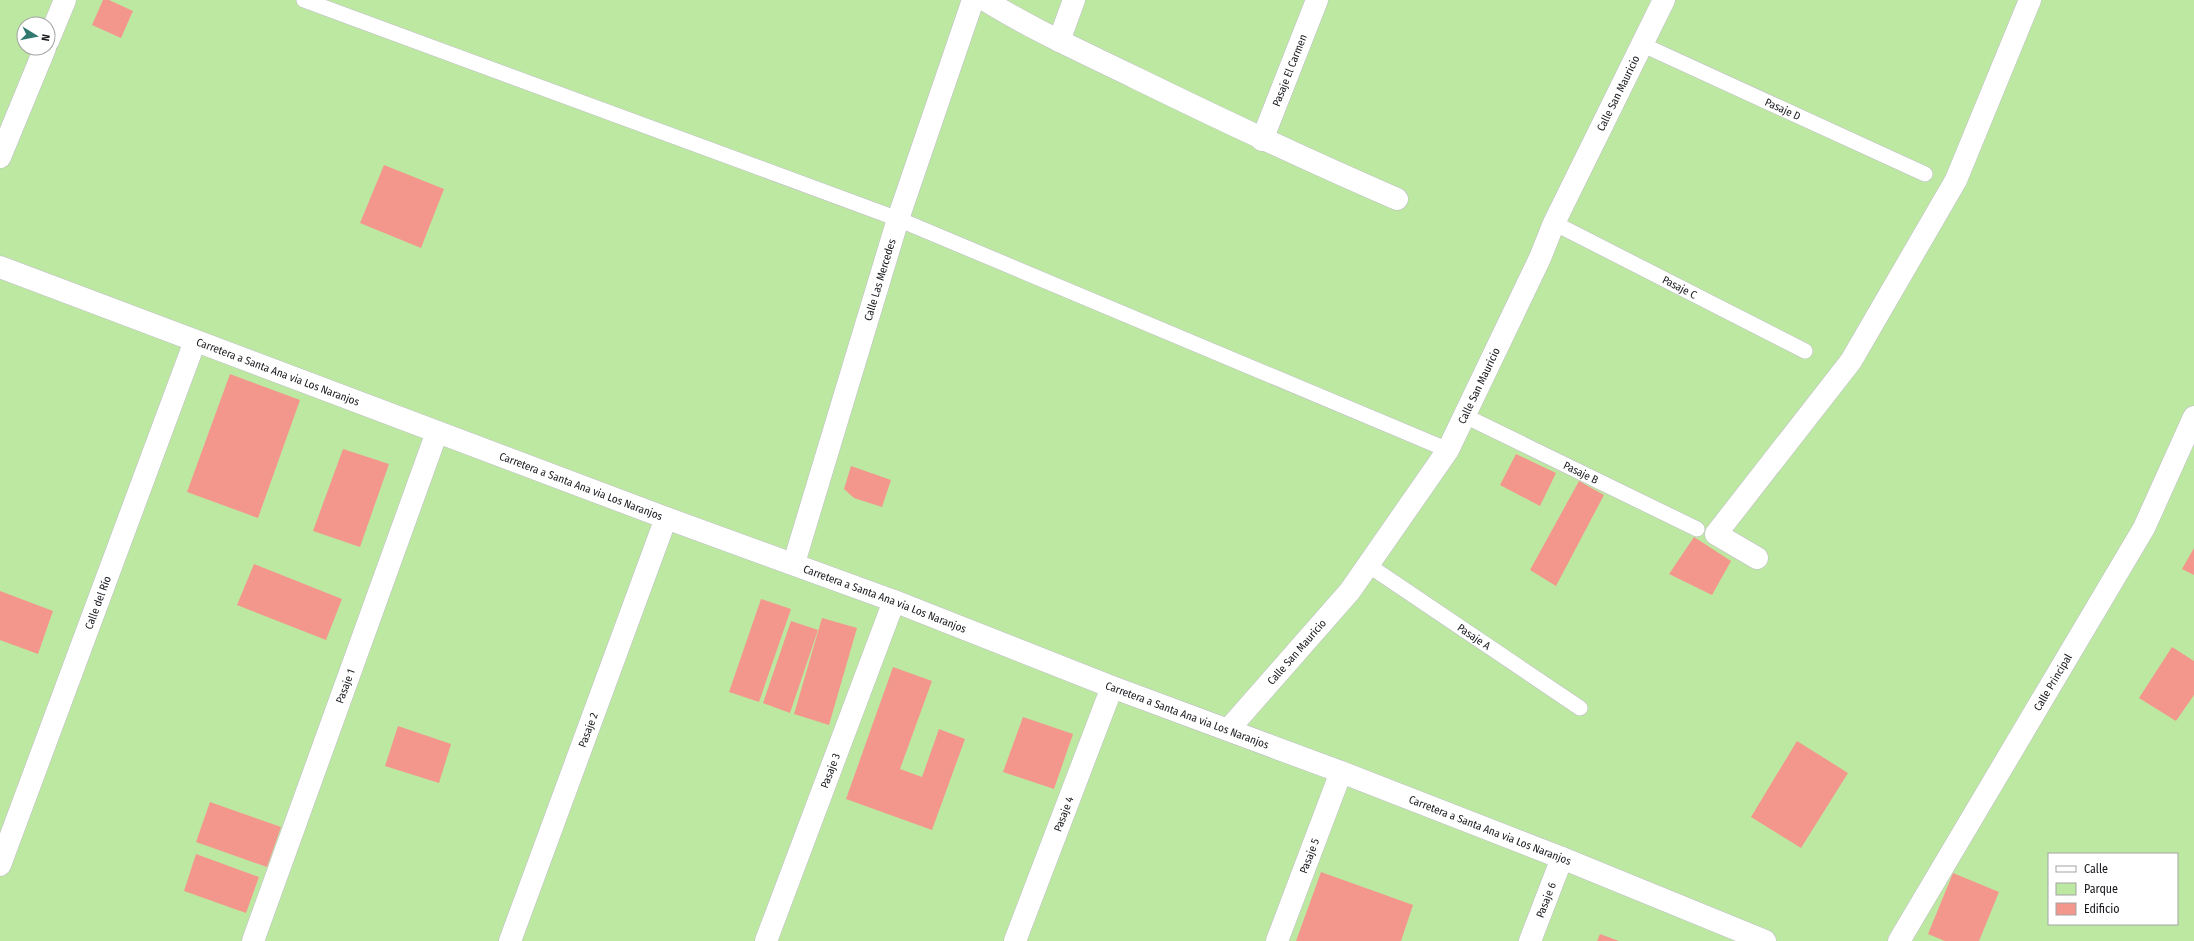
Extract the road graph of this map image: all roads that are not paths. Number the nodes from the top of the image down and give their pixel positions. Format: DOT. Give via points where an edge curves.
graph roads {
  1 [pos="65,0"];
  2 [pos="304,0"];
  3 [pos="973,0"];
  4 [pos="985,0"];
  5 [pos="1074,0"];
  6 [pos="1318,0"];
  7 [pos="1664,0"];
  8 [pos="2030,0"];
  9 [pos="56,22"];
  10 [pos="1059,41"];
  11 [pos="1641,44"];
  12 [pos="42,56"];
  13 [pos="1262,140"];
  14 [pos="0,157"];
  15 [pos="1925,174"];
  16 [pos="1397,199"];
  17 [pos="898,219"];
  18 [pos="1554,223"];
  19 [pos="0,267"];
  20 [pos="195,341"];
  21 [pos="1805,352"];
  22 [pos="1465,416"];
  23 [pos="2194,417"];
  24 [pos="438,432"];
  25 [pos="1448,450"];
  26 [pos="666,518"];
  27 [pos="1697,529"];
  28 [pos="1757,558"];
  29 [pos="794,563"];
  30 [pos="1368,565"];
  31 [pos="894,600"];
  32 [pos="1112,687"];
  33 [pos="1580,708"];
  34 [pos="1228,730"];
  35 [pos="1341,772"];
  36 [pos="1562,858"];
  37 [pos="0,865"];
  38 [pos="253,941"];
  39 [pos="510,941"];
  40 [pos="766,941"];
  41 [pos="1015,941"];
  42 [pos="1277,941"];
  43 [pos="1530,941"];
  44 [pos="1765,941"];
  45 [pos="1899,941"];
  1 -- 9 [label="street"];
  2 -- 17 [label="lane"];
  3 -- 17 [label="street, Calle Las Mercedes"];
  4 -- 10 [label="street" via="1013,18"];
  5 -- 10 [label="street"];
  6 -- 13 [label="street, Pasaje El Carmen"];
  7 -- 11 [label="street, Calle San Mauricio"];
  8 -- 28 [label="street" via="1956,180 1851,361 1716,534"];
  10 -- 13 [label="street"];
  11 -- 15 [label="lane, Pasaje D"];
  11 -- 18 [label="street, Calle San Mauricio"];
  12 -- 14 [label="street"];
  13 -- 16 [label="street"];
  17 -- 25 [label="lane"];
  17 -- 29 [label="street, Calle Las Mercedes"];
  18 -- 21 [label="lane, Pasaje C"];
  18 -- 22 [label="street, Calle San Mauricio"];
  19 -- 20 [label="street, Carretera a Santa Ana via Los Naranjos"];
  20 -- 24 [label="street, Carretera a Santa Ana via Los Naranjos"];
  20 -- 37 [label="street, Calle del Río"];
  22 -- 25 [label="street, Calle San Mauricio"];
  22 -- 27 [label="lane, Pasaje B"];
  23 -- 45 [label="street, Calle Principal" via="2144,528"];
  24 -- 26 [label="street, Carretera a Santa Ana via Los Naranjos"];
  24 -- 38 [label="street, Pasaje 1"];
  25 -- 30 [label="street, Calle San Mauricio"];
  26 -- 29 [label="street, Carretera a Santa Ana via Los Naranjos"];
  26 -- 39 [label="street, Pasaje 2"];
  29 -- 31 [label="street, Carretera a Santa Ana via Los Naranjos"];
  30 -- 33 [label="lane, Pasaje A"];
  30 -- 34 [label="street, Calle San Mauricio" via="1350,591"];
  31 -- 32 [label="street, Carretera a Santa Ana via Los Naranjos"];
  31 -- 40 [label="street, Pasaje 3"];
  32 -- 34 [label="street, Carretera a Santa Ana via Los Naranjos"];
  32 -- 41 [label="street, Pasaje 4"];
  34 -- 35 [label="street, Carretera a Santa Ana via Los Naranjos"];
  35 -- 36 [label="street, Carretera a Santa Ana via Los Naranjos"];
  35 -- 42 [label="street, Pasaje 5"];
  36 -- 43 [label="street, Pasaje 6"];
  36 -- 44 [label="street, Carretera a Santa Ana via Los Naranjos"];
}
